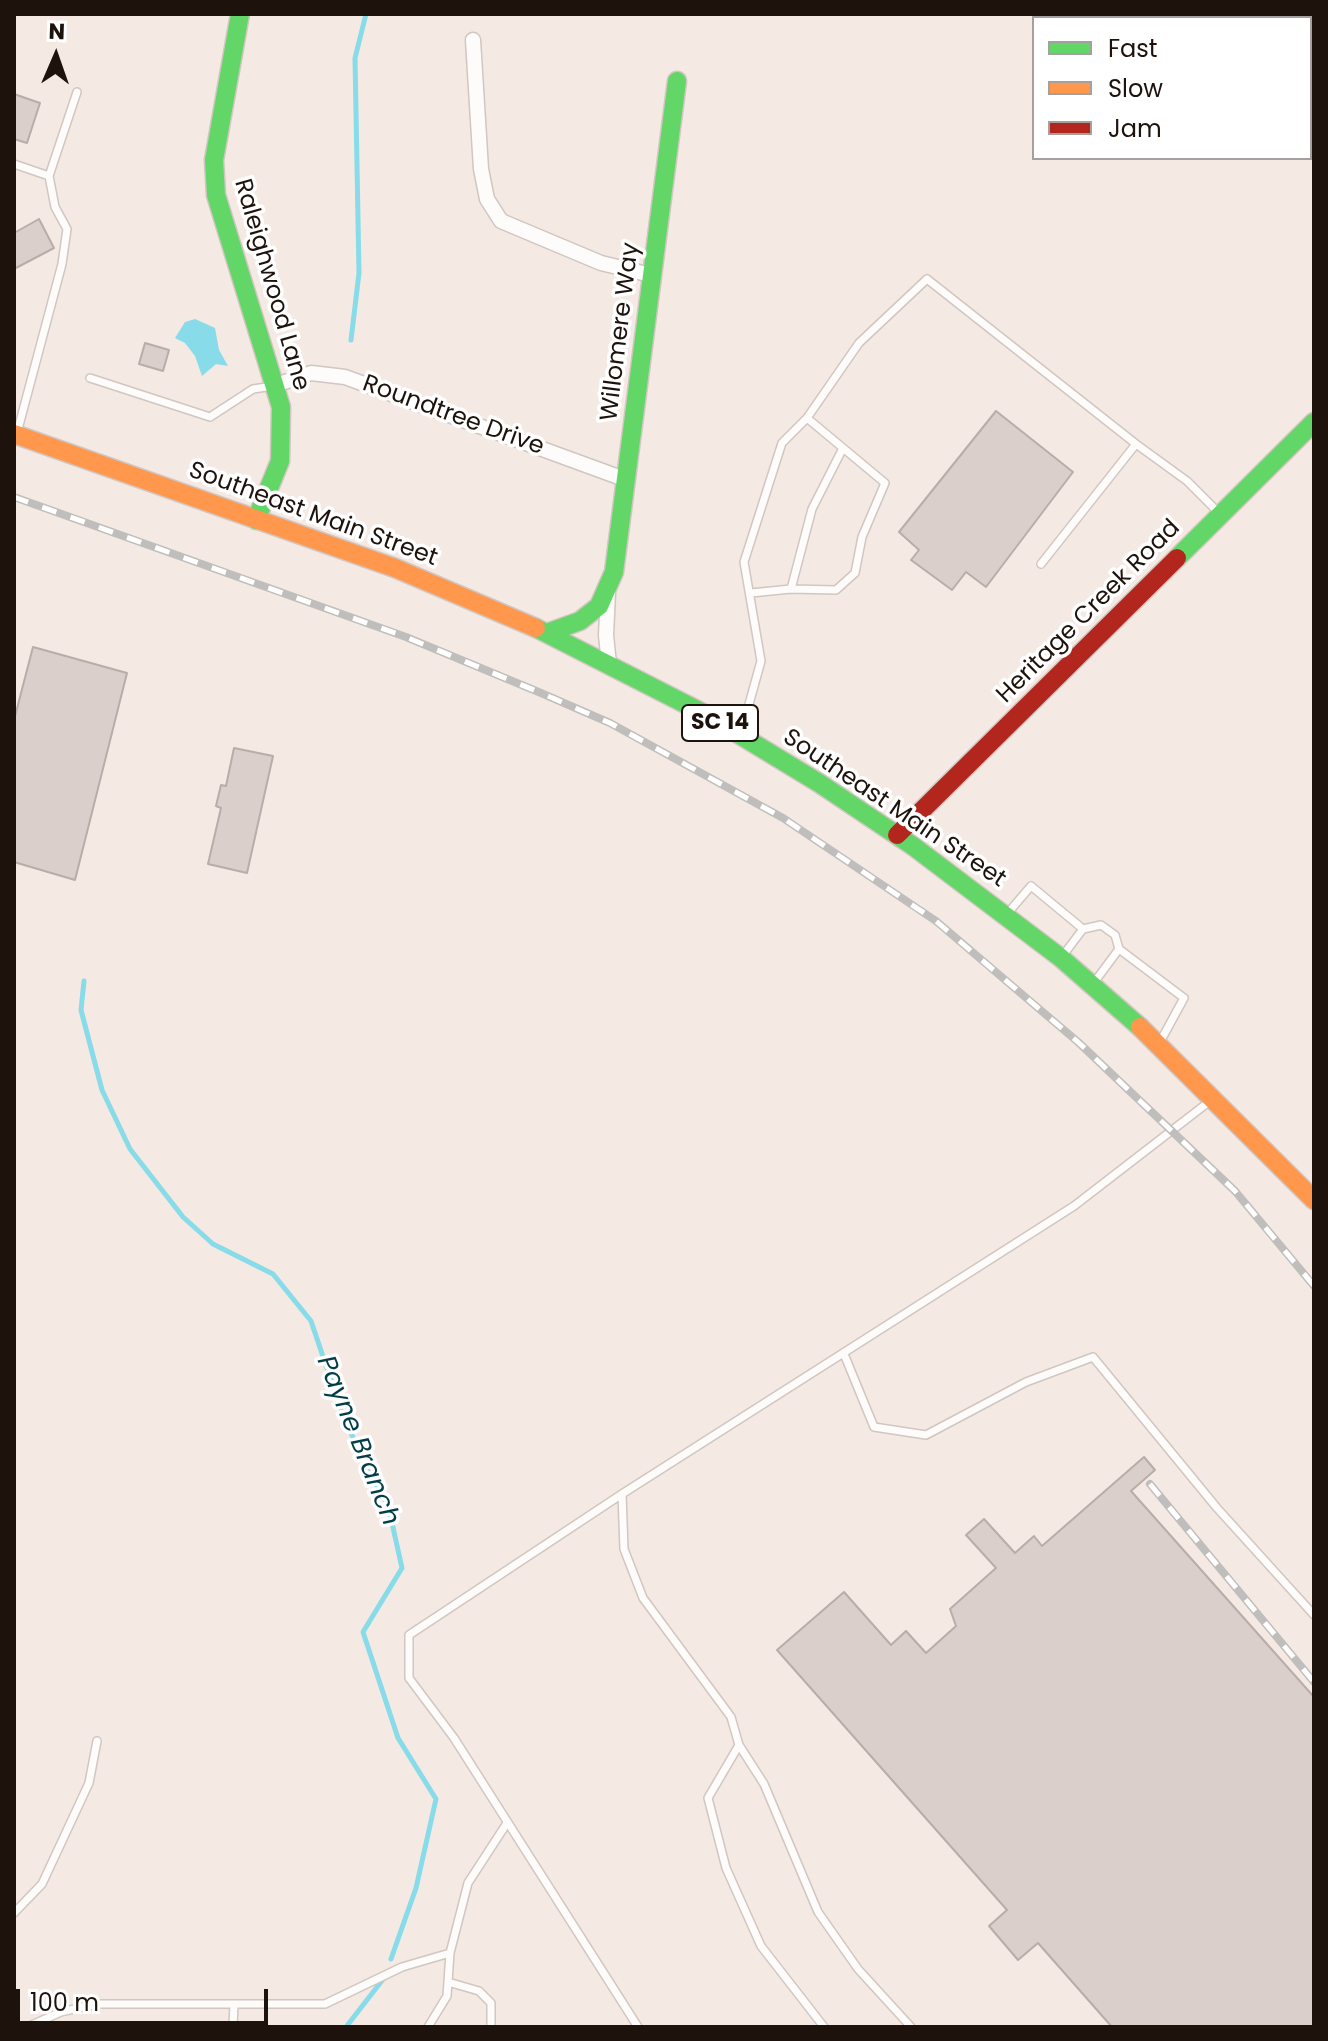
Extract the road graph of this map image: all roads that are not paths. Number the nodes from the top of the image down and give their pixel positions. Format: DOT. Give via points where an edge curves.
graph roads {
  1 [pos="240,14"];
  2 [pos="473,40"];
  3 [pos="677,81"];
  4 [pos="77,92"];
  5 [pos="14,164"];
  6 [pos="49,176"];
  7 [pos="651,275"];
  8 [pos="90,378"];
  9 [pos="276,385"];
  10 [pos="807,418"];
  11 [pos="1314,422"];
  12 [pos="15,434"];
  13 [pos="1136,444"];
  14 [pos="842,450"];
  15 [pos="627,480"];
  16 [pos="1221,515"];
  17 [pos="256,520"];
  18 [pos="1041,564"];
  19 [pos="609,587"];
  20 [pos="791,589"];
  21 [pos="751,593"];
  22 [pos="547,633"];
  23 [pos="609,664"];
  24 [pos="740,736"];
  25 [pos="897,835"];
  26 [pos="1006,915"];
  27 [pos="1083,929"];
  28 [pos="1119,949"];
  29 [pos="1061,958"];
  30 [pos="1092,985"];
  31 [pos="1159,1044"];
  32 [pos="1215,1097"];
  33 [pos="1314,1200"];
  34 [pos="844,1354"];
  35 [pos="622,1494"];
  36 [pos="1314,1615"];
  37 [pos="97,1741"];
  38 [pos="739,1745"];
  39 [pos="507,1823"];
  40 [pos="14,1913"];
  41 [pos="450,1953"];
  42 [pos="448,1982"];
  43 [pos="234,2004"];
  44 [pos="27,2027"];
  45 [pos="233,2027"];
  46 [pos="428,2027"];
  47 [pos="491,2027"];
  48 [pos="638,2027"];
  49 [pos="824,2027"];
  50 [pos="911,2027"];
  1 -- 9 [label="street, Raleighwood Lane" via="214,160 216,195"];
  2 -- 7 [label="street" via="481,169 487,199 501,221 601,263"];
  3 -- 7 [label="street, Willomere Way"];
  4 -- 6 [label="lane"];
  5 -- 6 [label="lane"];
  6 -- 12 [label="lane" via="55,207 67,229 42,350"];
  7 -- 15 [label="street, Willomere Way"];
  8 -- 9 [label="lane" via="210,417 253,389"];
  9 -- 15 [label="street, Roundtree Drive" via="311,373 345,377"];
  9 -- 17 [label="street, Raleighwood Lane" via="280,461"];
  10 -- 13 [label="lane" via="859,343 927,279"];
  10 -- 14 [label="lane"];
  10 -- 21 [label="lane" via="782,443 755,520 744,562"];
  11 -- 16 [label="street, Heritage Creek Road"];
  12 -- 17 [label="street, Southeast Main Street / SC 14"];
  13 -- 16 [label="lane" via="1187,481"];
  13 -- 18 [label="lane"];
  14 -- 20 [label="lane" via="812,509"];
  14 -- 20 [label="lane" via="885,483 862,537 855,573 836,590"];
  15 -- 19 [label="street, Willomere Way"];
  16 -- 25 [label="street, Heritage Creek Road"];
  17 -- 22 [label="street, Southeast Main Street / SC 14" via="395,568"];
  19 -- 22 [label="street, Willomere Way" via="599,606 580,621"];
  19 -- 23 [label="street, Willomere Way"];
  20 -- 21 [label="lane"];
  21 -- 24 [label="lane" via="761,661"];
  22 -- 23 [label="street, Southeast Main Street / SC 14"];
  23 -- 24 [label="street, Southeast Main Street / SC 14"];
  24 -- 25 [label="street, Southeast Main Street / SC 14"];
  25 -- 26 [label="street, Southeast Main Street / SC 14"];
  26 -- 27 [label="lane" via="1031,886"];
  26 -- 29 [label="street, Southeast Main Street / SC 14"];
  27 -- 28 [label="lane" via="1101,925 1115,935"];
  27 -- 29 [label="lane"];
  28 -- 30 [label="lane"];
  28 -- 31 [label="lane" via="1184,998"];
  29 -- 30 [label="street, Southeast Main Street / SC 14"];
  30 -- 31 [label="street, Southeast Main Street / SC 14"];
  31 -- 32 [label="street, Southeast Main Street / SC 14"];
  32 -- 33 [label="street, Southeast Main Street / SC 14"];
  32 -- 34 [label="lane" via="1074,1206"];
  34 -- 35 [label="lane"];
  34 -- 36 [label="lane" via="874,1427 926,1435 1026,1382 1093,1357 1217,1508"];
  35 -- 38 [label="lane" via="624,1549 643,1598 731,1717"];
  35 -- 39 [label="lane" via="409,1635 409,1678"];
  37 -- 40 [label="lane" via="89,1783 42,1884"];
  38 -- 49 [label="lane" via="708,1798 726,1868 761,1946"];
  38 -- 50 [label="lane" via="764,1784 818,1912 858,1969"];
  39 -- 41 [label="lane" via="468,1883"];
  39 -- 48 [label="lane"];
  41 -- 42 [label="lane"];
  41 -- 43 [label="lane" via="402,1967 325,2004"];
  42 -- 46 [label="lane" via="447,1996"];
  42 -- 47 [label="lane" via="479,1991 491,2003"];
  43 -- 44 [label="lane" via="96,2004"];
  43 -- 45 [label="lane"];
}
